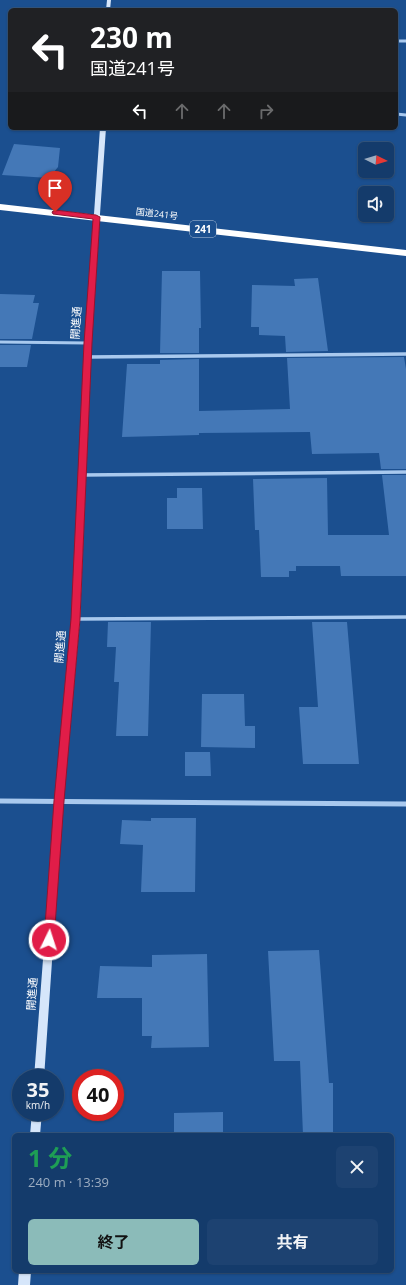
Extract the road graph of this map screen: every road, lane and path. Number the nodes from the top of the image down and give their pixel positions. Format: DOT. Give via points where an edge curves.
graph roads {
  1 [pos="103,130"];
  2 [pos="0,207"];
  3 [pos="96,217"];
  4 [pos="406,253"];
  5 [pos="0,342"];
  6 [pos="88,343"];
  7 [pos="406,354"];
  8 [pos="87,357"];
  9 [pos="406,472"];
  10 [pos="82,475"];
  11 [pos="406,617"];
  12 [pos="76,619"];
  13 [pos="0,801"];
  14 [pos="59,801"];
  15 [pos="406,804"];
  16 [pos="40,1069"];
  17 [pos="36,1121"];
  18 [pos="35,1133"];
  19 [pos="25,1273"];
  20 [pos="24,1285"];
  1 -- 3 [label="street, 開進通"];
  2 -- 3 [label="highway, 国道241号 / 241"];
  3 -- 4 [label="highway, 国道241号 / 241"];
  3 -- 6 [label="street, 開進通"];
  5 -- 6 [label="lane"];
  6 -- 8 [label="street, 開進通"];
  7 -- 8 [label="street"];
  8 -- 10 [label="street, 開進通"];
  9 -- 10 [label="street"];
  10 -- 12 [label="street, 開進通"];
  11 -- 12 [label="street"];
  12 -- 14 [label="street, 開進通"];
  13 -- 14 [label="street"];
  14 -- 15 [label="street"];
  14 -- 16 [label="street, 開進通"];
  17 -- 18 [label="street"];
  19 -- 20 [label="street"];
}
